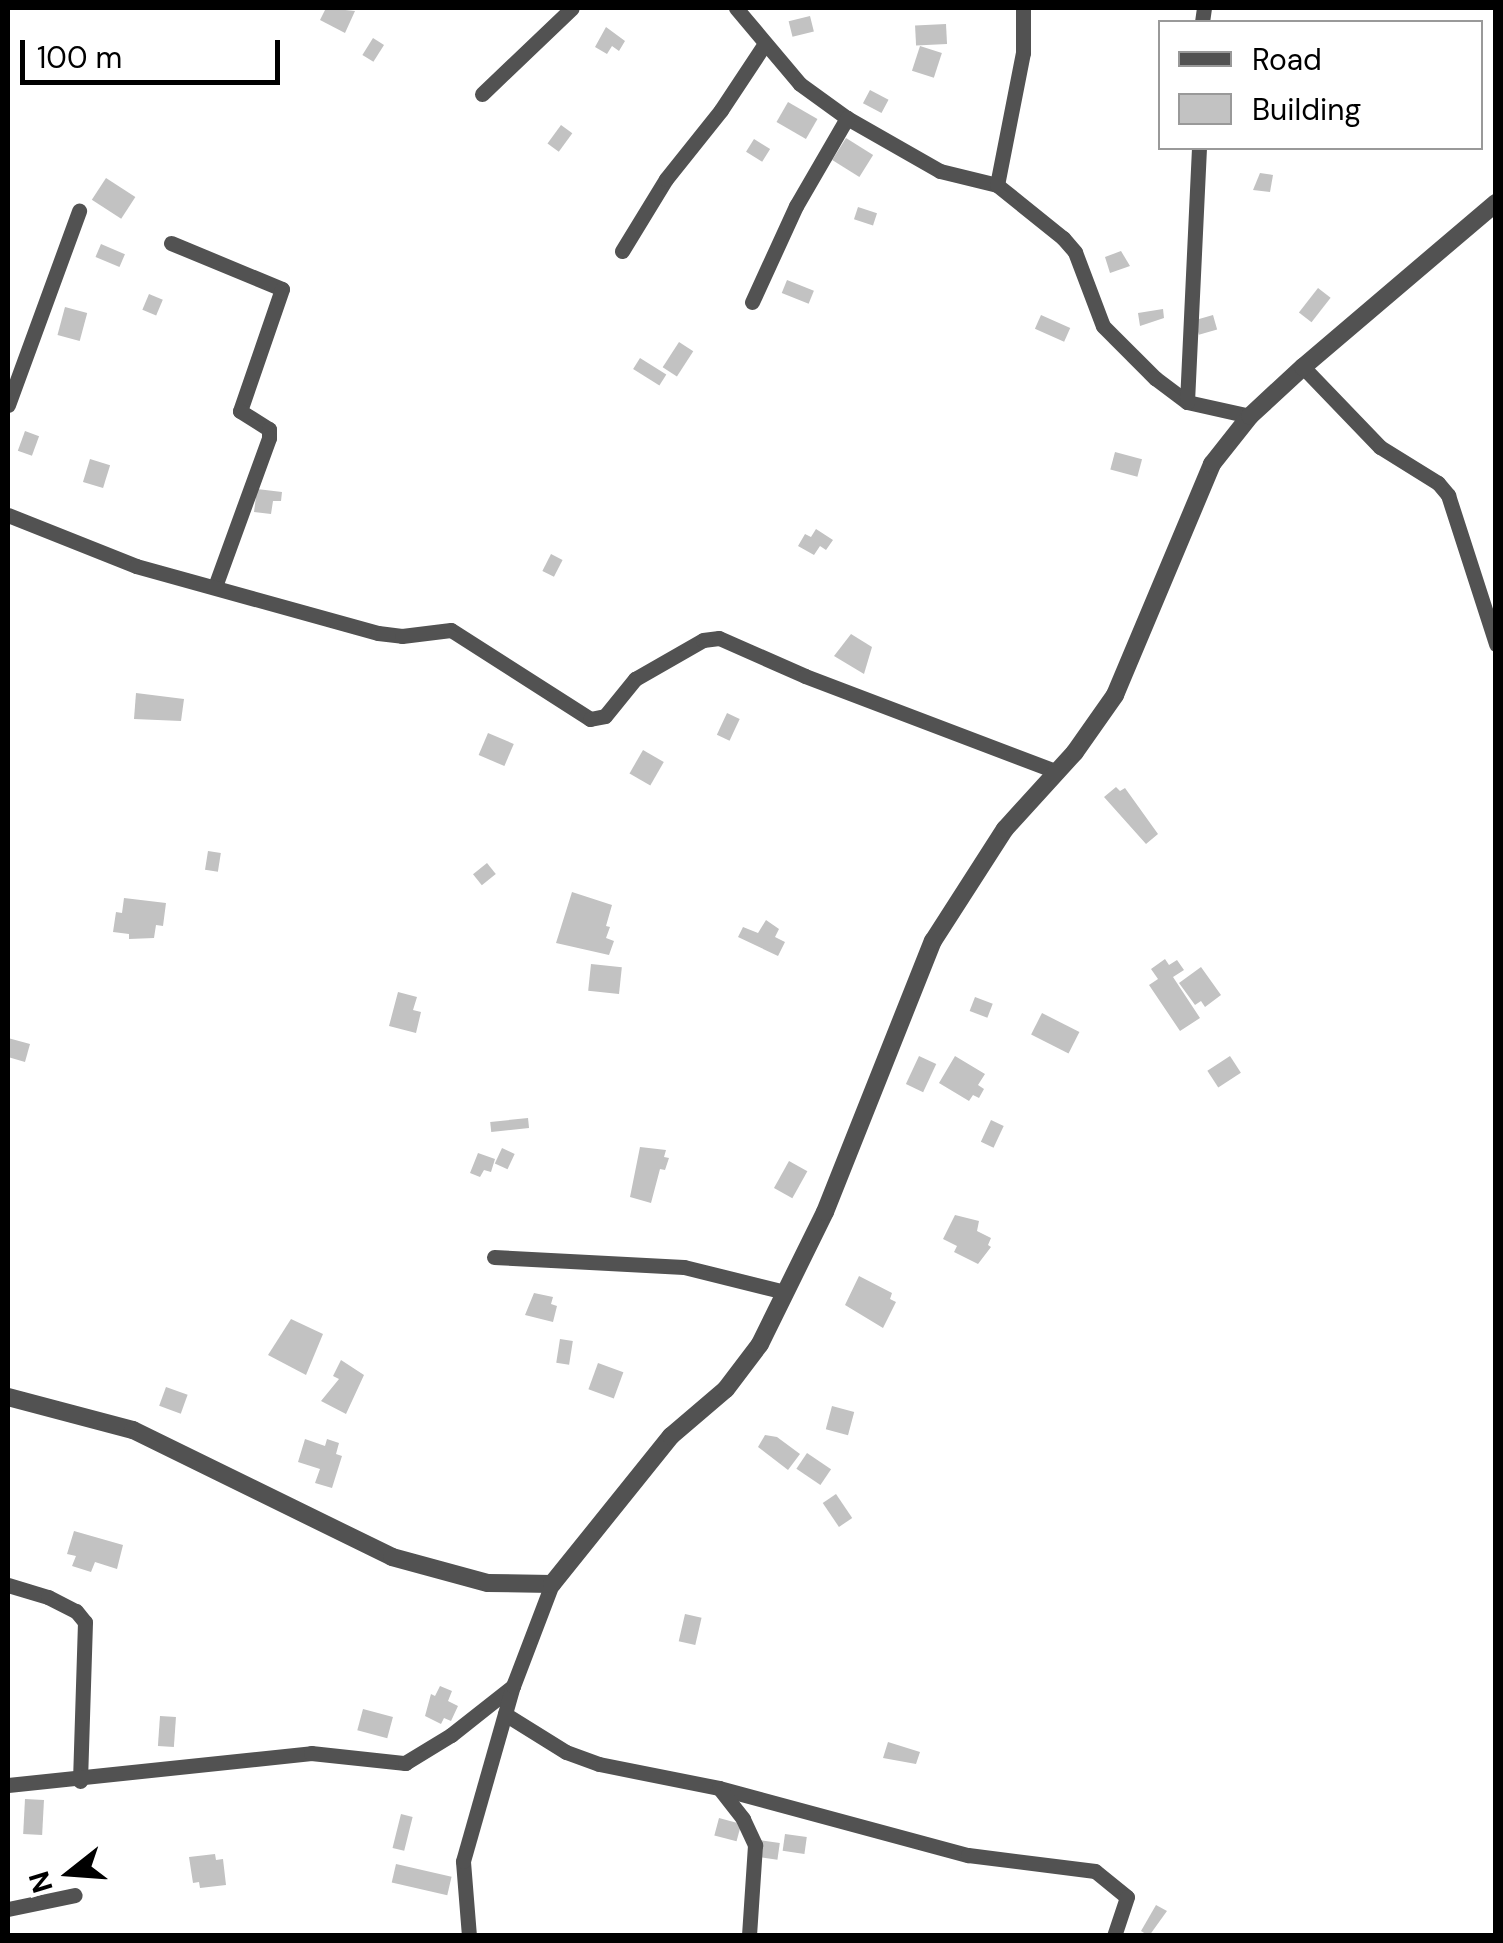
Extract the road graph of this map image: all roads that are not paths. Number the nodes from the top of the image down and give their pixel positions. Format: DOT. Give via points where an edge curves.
graph roads {
  1 [pos="572,8"];
  2 [pos="736,8"];
  3 [pos="1023,8"];
  4 [pos="764,45"];
  5 [pos="482,94"];
  6 [pos="847,118"];
  7 [pos="1199,150"];
  8 [pos="997,185"];
  9 [pos="1496,204"];
  10 [pos="79,211"];
  11 [pos="171,243"];
  12 [pos="622,252"];
  13 [pos="752,302"];
  14 [pos="1303,367"];
  15 [pos="1187,402"];
  16 [pos="8,406"];
  17 [pos="1250,416"];
  18 [pos="8,515"];
  19 [pos="215,586"];
  20 [pos="1496,644"];
  21 [pos="1055,772"];
  22 [pos="494,1257"];
  23 [pos="785,1292"];
  24 [pos="8,1397"];
  25 [pos="552,1584"];
  26 [pos="8,1585"];
  27 [pos="514,1686"];
  28 [pos="505,1714"];
  29 [pos="80,1781"];
  30 [pos="8,1786"];
  31 [pos="719,1788"];
  32 [pos="75,1894"];
  33 [pos="8,1909"];
  34 [pos="469,1936"];
  35 [pos="749,1936"];
  36 [pos="1114,1936"];
  1 -- 5 [label="street"];
  2 -- 4 [label="street"];
  3 -- 8 [label="street" via="1023,53"];
  4 -- 6 [label="street" via="800,84"];
  4 -- 12 [label="street" via="666,179"];
  6 -- 8 [label="street" via="940,171"];
  6 -- 13 [label="street"];
  7 -- 15 [label="street"];
  8 -- 15 [label="street" via="1075,252 1103,326"];
  9 -- 14 [label="street"];
  10 -- 16 [label="street"];
  11 -- 19 [label="street" via="282,289 240,411 269,429 269,438"];
  14 -- 17 [label="street"];
  14 -- 20 [label="street" via="1380,448 1448,495"];
  15 -- 17 [label="street"];
  17 -- 21 [label="street" via="1212,464 1192,505 1115,695"];
  18 -- 19 [label="street" via="136,566"];
  19 -- 21 [label="street" via="378,632 451,630 590,719 604,716 635,679 703,640 720,638"];
  21 -- 23 [label="street" via="1006,829 933,941 825,1212"];
  22 -- 23 [label="street" via="684,1267"];
  23 -- 25 [label="street" via="760,1344 726,1389 671,1436"];
  24 -- 25 [label="street" via="134,1430 392,1557 488,1583"];
  25 -- 27 [label="street"];
  26 -- 29 [label="street" via="76,1610 85,1622"];
  27 -- 28 [label="street"];
  27 -- 29 [label="street" via="405,1762 311,1754"];
  28 -- 31 [label="street" via="599,1764"];
  28 -- 34 [label="street" via="462,1861"];
  29 -- 30 [label="street"];
  31 -- 35 [label="street" via="755,1845"];
  31 -- 36 [label="street" via="968,1856 1095,1871 1128,1897"];
  32 -- 33 [label="street"];
}
